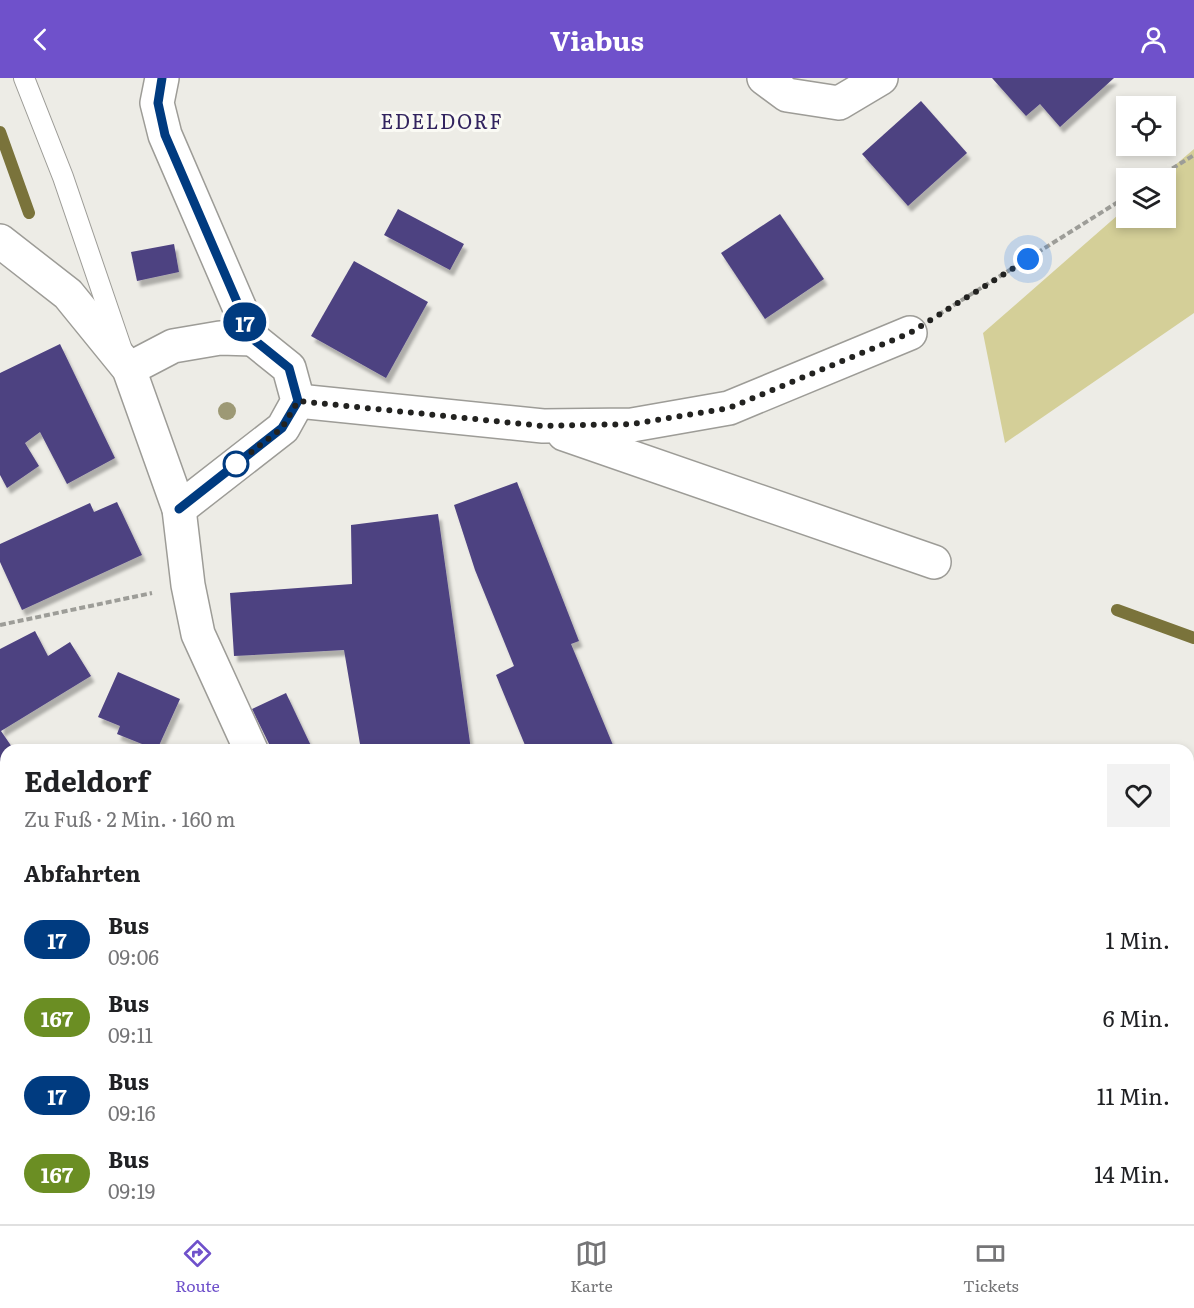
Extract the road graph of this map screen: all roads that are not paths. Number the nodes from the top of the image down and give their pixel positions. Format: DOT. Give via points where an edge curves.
graph roads {
  1 [pos="24,78"];
  2 [pos="162,78"];
  3 [pos="764,78"];
  4 [pos="881,78"];
  5 [pos="0,241"];
  6 [pos="910,333"];
  7 [pos="253,339"];
  8 [pos="129,369"];
  9 [pos="298,401"];
  10 [pos="543,426"];
  11 [pos="179,509"];
  12 [pos="934,562"];
  13 [pos="248,744"];
  1 -- 8 [label="lane" via="63,177"];
  2 -- 7 [label="street" via="158,103 165,135"];
  3 -- 4 [label="street" via="786,95 839,103"];
  5 -- 8 [label="street" via="68,294"];
  6 -- 10 [label="street" via="729,408 632,424"];
  7 -- 8 [label="street" via="220,338 173,346"];
  7 -- 9 [label="street" via="289,368"];
  8 -- 11 [label="street"];
  9 -- 10 [label="street"];
  9 -- 11 [label="street" via="282,428"];
  10 -- 12 [label="street"];
  11 -- 13 [label="street" via="198,634"];
}
